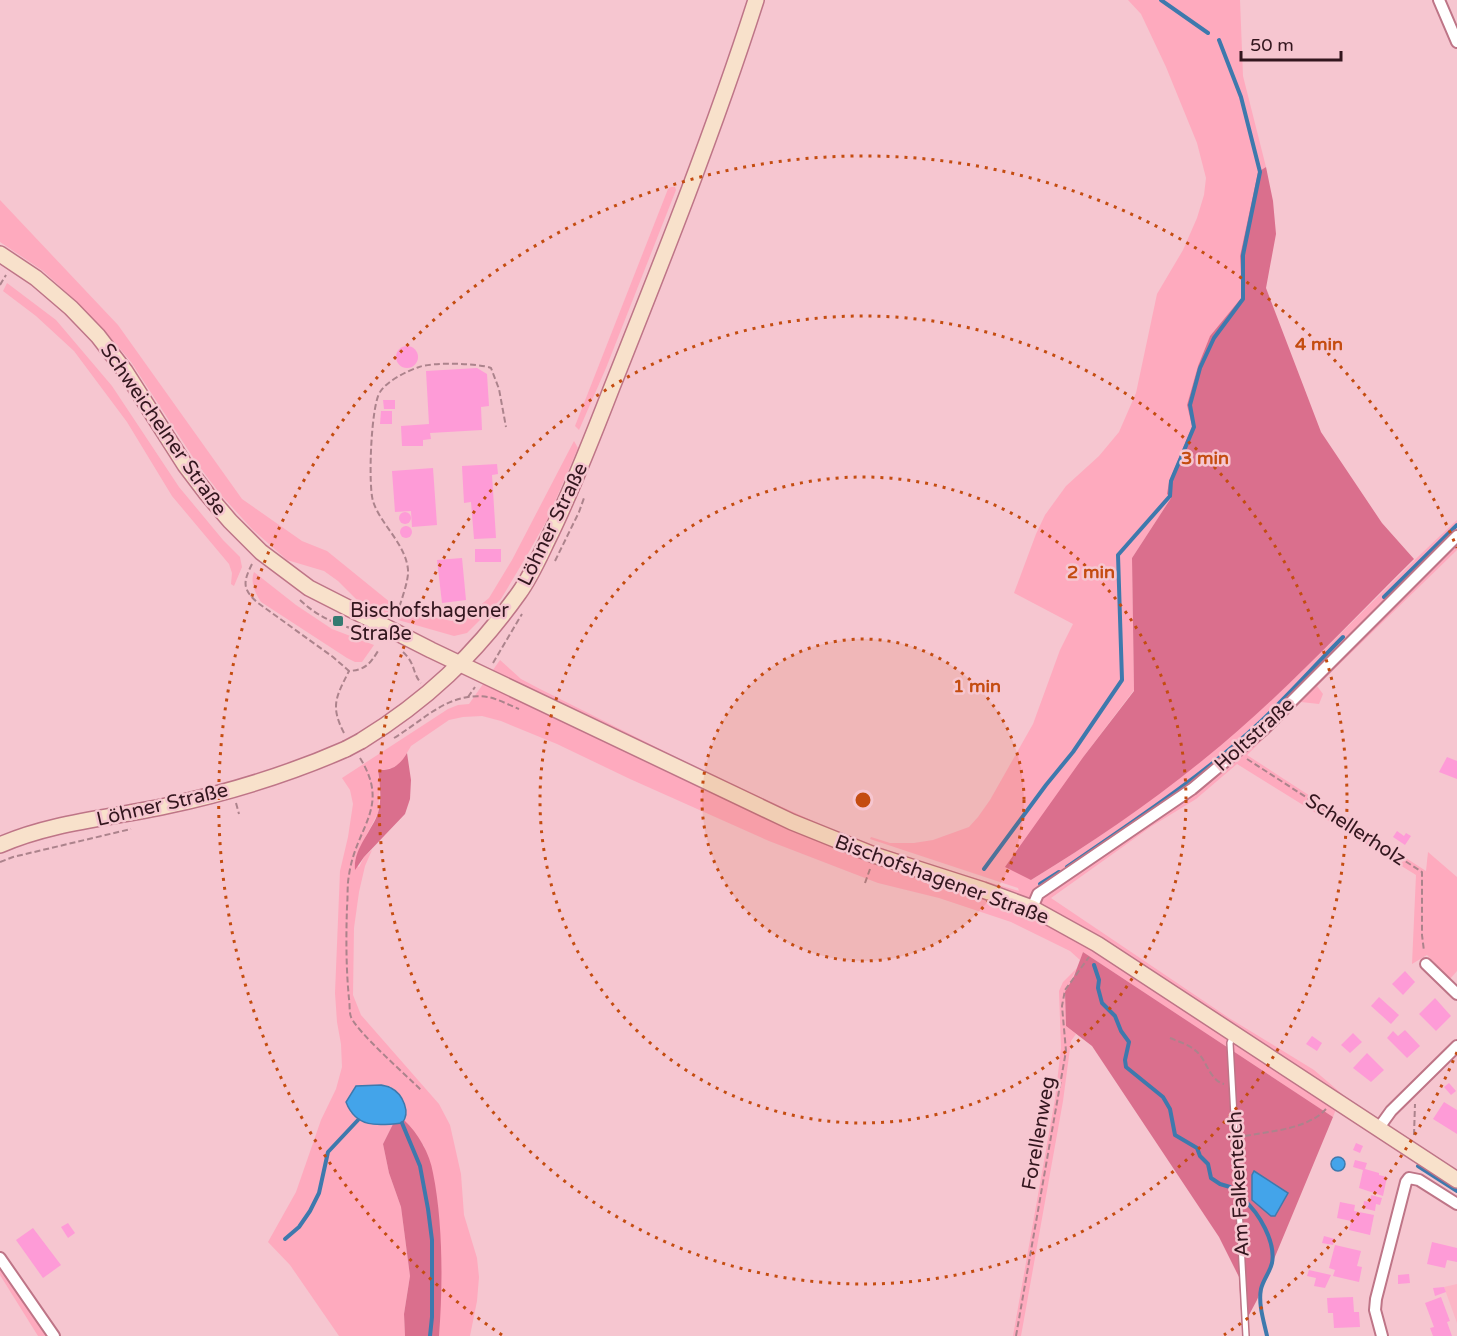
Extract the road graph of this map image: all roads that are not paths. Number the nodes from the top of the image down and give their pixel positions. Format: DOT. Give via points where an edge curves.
graph roads {
  1 [pos="756,0"];
  2 [pos="1439,0"];
  3 [pos="1457,42"];
  4 [pos="0,254"];
  5 [pos="1457,536"];
  6 [pos="460,664"];
  7 [pos="0,844"];
  8 [pos="1032,908"];
  9 [pos="1426,964"];
  10 [pos="1457,994"];
  11 [pos="1233,1033"];
  12 [pos="1457,1046"];
  13 [pos="1378,1130"];
  14 [pos="1457,1180"];
  15 [pos="1457,1204"];
  16 [pos="0,1258"];
  17 [pos="54,1336"];
  18 [pos="1246,1336"];
  19 [pos="1382,1336"];
  1 -- 6 [label="street, Löhner Straße" via="689,193 564,507 521,591"];
  2 -- 3 [label="street"];
  4 -- 6 [label="street, Schweichelner Straße" via="45,286 98,336 185,465 261,552 326,598"];
  5 -- 8 [label="street, Holtstraße" via="1238,752 1146,822 1038,894"];
  6 -- 7 [label="street, Löhner Straße" via="430,693 352,743 289,772 168,806 43,831"];
  6 -- 8 [label="street, Bischofshagener Straße" via="792,822 874,855"];
  8 -- 11 [label="street, Bischofshagener Straße" via="1097,944"];
  9 -- 10 [label="street"];
  11 -- 13 [label="street, Bischofshagener Straße"];
  11 -- 18 [label="lane, Am Falkenteich" via="1230,1043"];
  12 -- 13 [label="street" via="1391,1111"];
  13 -- 14 [label="street, Bischofshagener Straße"];
  15 -- 19 [label="street" via="1419,1180 1409,1178 1406,1182 1376,1299"];
  16 -- 17 [label="street"];
}
